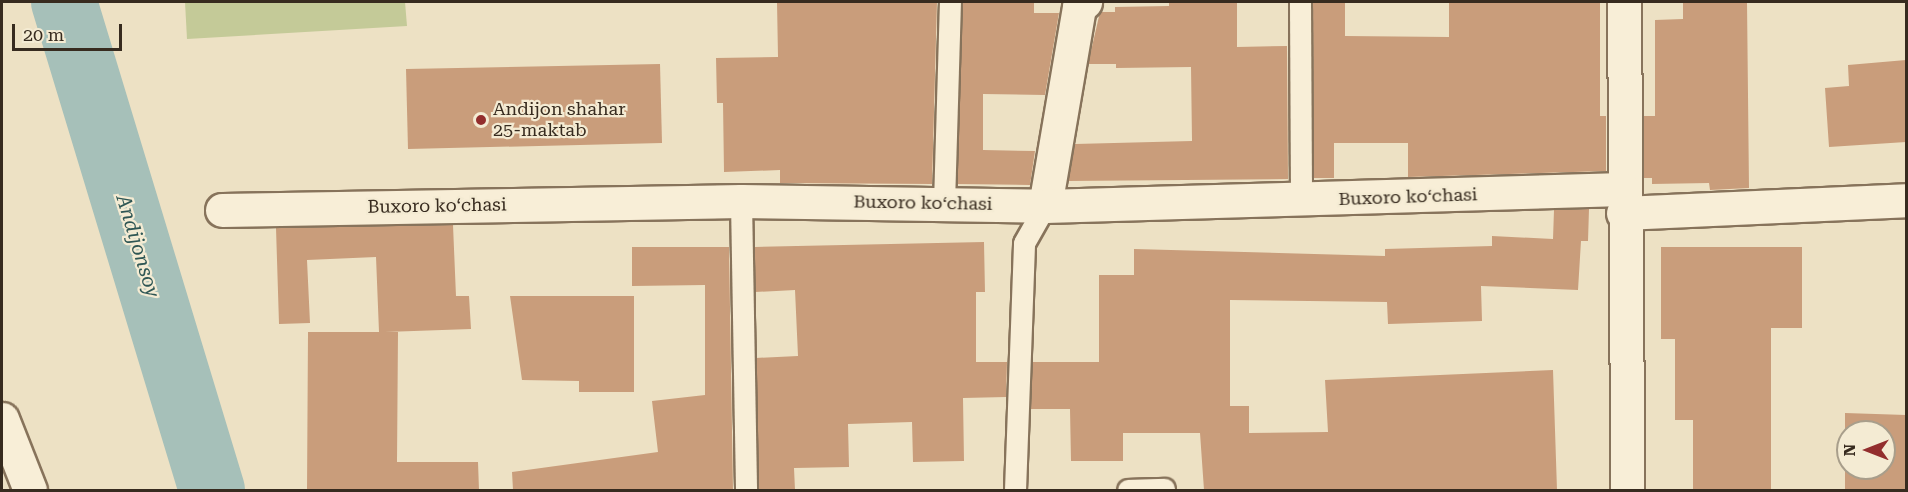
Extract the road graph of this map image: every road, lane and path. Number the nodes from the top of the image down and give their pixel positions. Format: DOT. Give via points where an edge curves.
graph roads {
  1 [pos="950,2"];
  2 [pos="1084,2"];
  3 [pos="1300,2"];
  4 [pos="1624,2"];
  5 [pos="1906,200"];
  6 [pos="741,201"];
  7 [pos="1301,201"];
  8 [pos="1623,201"];
  9 [pos="944,202"];
  10 [pos="1044,206"];
  11 [pos="222,210"];
  12 [pos="2,419"];
  13 [pos="1164,489"];
  14 [pos="30,490"];
  15 [pos="746,490"];
  16 [pos="1015,490"];
  17 [pos="1128,490"];
  18 [pos="1627,490"];
  1 -- 9 [label="lane"];
  2 -- 10 [label="street" via="1079,7"];
  3 -- 7 [label="lane"];
  4 -- 8 [label="street"];
  5 -- 8 [label="street, Buxoro koʻchasi"];
  6 -- 9 [label="street, Buxoro koʻchasi"];
  6 -- 11 [label="street, Buxoro koʻchasi"];
  6 -- 15 [label="lane"];
  7 -- 8 [label="street, Buxoro koʻchasi"];
  7 -- 10 [label="street, Buxoro koʻchasi"];
  8 -- 18 [label="street"];
  9 -- 10 [label="street, Buxoro koʻchasi"];
  10 -- 16 [label="lane" via="1024,243"];
  12 -- 14 [label="street"];
  13 -- 17 [label="lane"];
}
